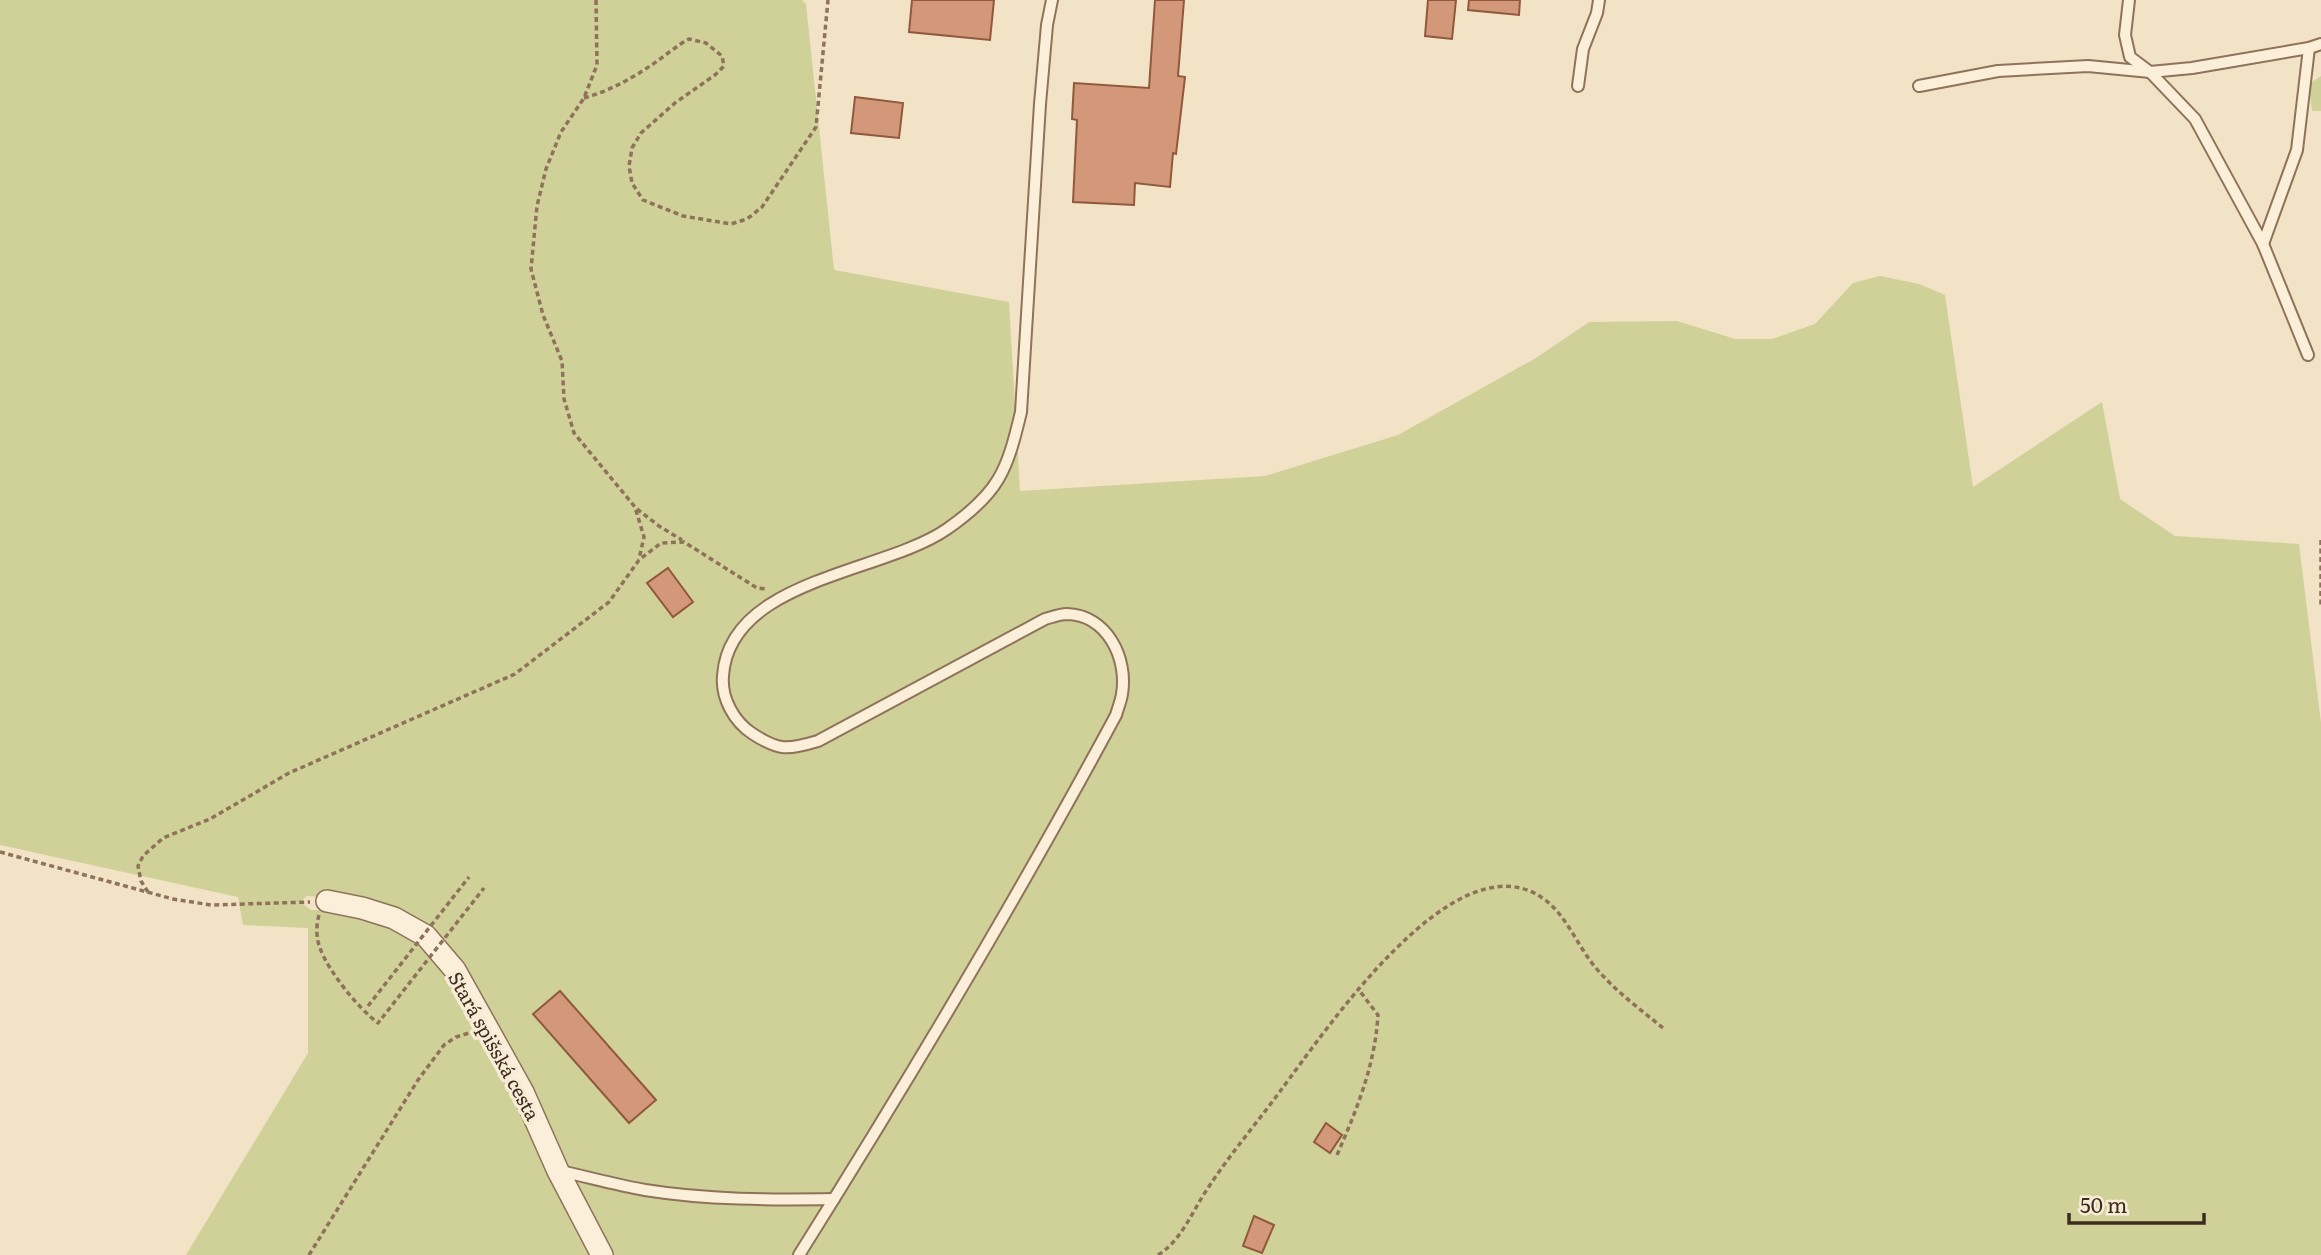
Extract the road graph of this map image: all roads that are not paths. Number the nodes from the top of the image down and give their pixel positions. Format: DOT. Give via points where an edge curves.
graph roads {
  1 [pos="1052,0"];
  2 [pos="1599,0"];
  3 [pos="2129,0"];
  4 [pos="2321,44"];
  5 [pos="2309,48"];
  6 [pos="2150,72"];
  7 [pos="1578,86"];
  8 [pos="1919,86"];
  9 [pos="2263,244"];
  10 [pos="2308,355"];
  11 [pos="327,901"];
  12 [pos="558,1171"];
  13 [pos="834,1199"];
  14 [pos="602,1255"];
  15 [pos="799,1255"];
  1 -- 13 [label="lane" via="1040,104 1021,412 1004,471 992,490 945,530 793,591 759,612 735,635 724,663 722,686 730,709 747,730 771,746 796,748 818,741 1045,619 1066,614 1087,619 1115,644 1122,666 1116,715 915,1069"];
  2 -- 7 [label="lane" via="1583,49"];
  3 -- 6 [label="lane" via="2124,34 2130,57"];
  4 -- 5 [label="lane"];
  5 -- 6 [label="lane"];
  5 -- 9 [label="lane" via="2297,150"];
  6 -- 8 [label="lane" via="2088,66 1998,71"];
  6 -- 9 [label="lane" via="2194,119"];
  9 -- 10 [label="lane"];
  11 -- 12 [label="street, Stará spišská cesta" via="394,918 426,936 455,970 523,1092"];
  12 -- 13 [label="lane" via="696,1196"];
  12 -- 14 [label="street, Stará spišská cesta"];
  13 -- 15 [label="lane"];
}
